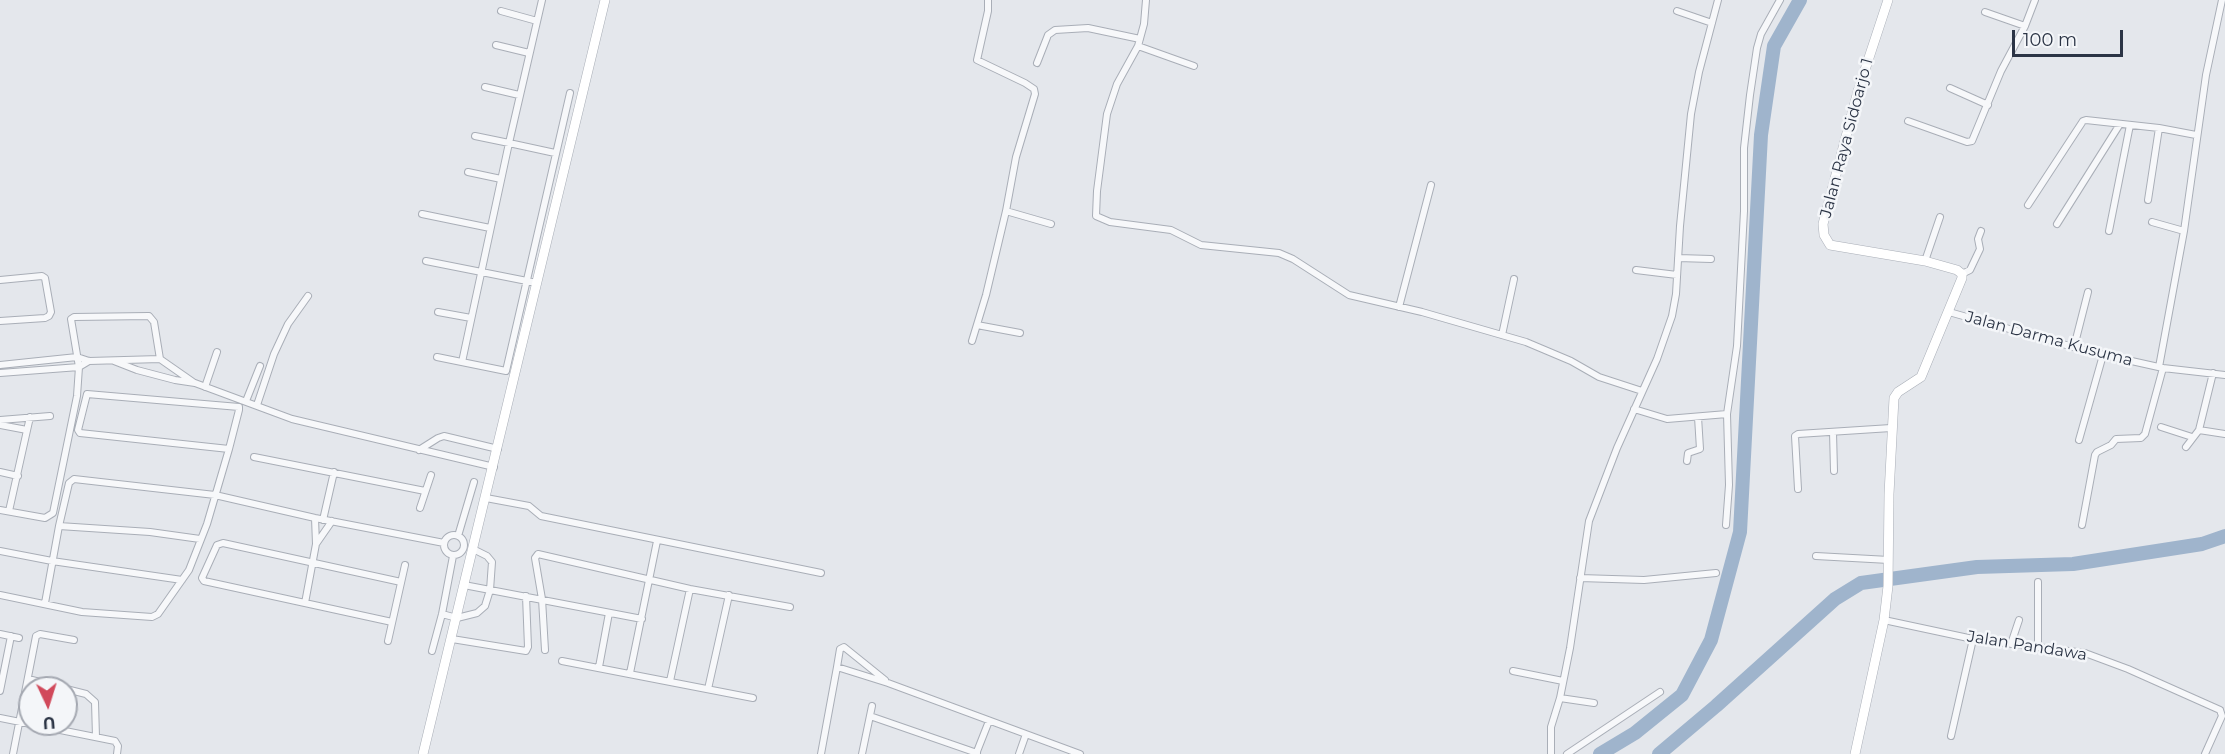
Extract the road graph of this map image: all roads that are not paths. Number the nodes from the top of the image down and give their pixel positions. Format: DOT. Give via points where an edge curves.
graph roads {
  1 [pos="542,0"];
  2 [pos="606,0"];
  3 [pos="1146,0"];
  4 [pos="1718,0"];
  5 [pos="1780,0"];
  6 [pos="1888,0"];
  7 [pos="2035,0"];
  8 [pos="2222,0"];
  9 [pos="988,5"];
  10 [pos="501,11"];
  11 [pos="1677,11"];
  12 [pos="1985,12"];
  13 [pos="537,21"];
  14 [pos="1712,22"];
  15 [pos="2025,26"];
  16 [pos="1139,43"];
  17 [pos="496,45"];
  18 [pos="529,53"];
  19 [pos="1037,63"];
  20 [pos="1194,66"];
  21 [pos="485,87"];
  22 [pos="1950,88"];
  23 [pos="570,93"];
  24 [pos="519,95"];
  25 [pos="1988,105"];
  26 [pos="1908,121"];
  27 [pos="2120,124"];
  28 [pos="2130,125"];
  29 [pos="2159,128"];
  30 [pos="2196,135"];
  31 [pos="475,136"];
  32 [pos="509,143"];
  33 [pos="555,153"];
  34 [pos="468,172"];
  35 [pos="501,179"];
  36 [pos="1431,185"];
  37 [pos="2148,200"];
  38 [pos="2028,206"];
  39 [pos="1006,211"];
  40 [pos="422,214"];
  41 [pos="1940,217"];
  42 [pos="2152,222"];
  43 [pos="1051,224"];
  44 [pos="2057,224"];
  45 [pos="490,228"];
  46 [pos="1981,231"];
  47 [pos="2109,231"];
  48 [pos="2184,231"];
  49 [pos="1678,258"];
  50 [pos="1711,259"];
  51 [pos="426,261"];
  52 [pos="1925,261"];
  53 [pos="1636,270"];
  54 [pos="481,272"];
  55 [pos="1962,274"];
  56 [pos="1677,275"];
  57 [pos="1514,279"];
  58 [pos="0,280"];
  59 [pos="532,282"];
  60 [pos="2088,292"];
  61 [pos="308,296"];
  62 [pos="1399,307"];
  63 [pos="438,312"];
  64 [pos="1949,312"];
  65 [pos="471,318"];
  66 [pos="0,321"];
  67 [pos="977,325"];
  68 [pos="1020,333"];
  69 [pos="1502,335"];
  70 [pos="972,341"];
  71 [pos="2074,347"];
  72 [pos="217,352"];
  73 [pos="2103,355"];
  74 [pos="77,357"];
  75 [pos="437,357"];
  76 [pos="160,359"];
  77 [pos="89,361"];
  78 [pos="114,361"];
  79 [pos="462,362"];
  80 [pos="0,365"];
  81 [pos="260,366"];
  82 [pos="80,367"];
  83 [pos="2161,368"];
  84 [pos="506,371"];
  85 [pos="0,373"];
  86 [pos="516,373"];
  87 [pos="2213,373"];
  88 [pos="2225,375"];
  89 [pos="195,383"];
  90 [pos="205,387"];
  91 [pos="1642,391"];
  92 [pos="246,401"];
  93 [pos="257,405"];
  94 [pos="1634,409"];
  95 [pos="1727,414"];
  96 [pos="30,417"];
  97 [pos="50,417"];
  98 [pos="1698,417"];
  99 [pos="0,420"];
  100 [pos="0,425"];
  101 [pos="2161,427"];
  102 [pos="1891,428"];
  103 [pos="2199,429"];
  104 [pos="27,430"];
  105 [pos="1833,432"];
  106 [pos="2225,434"];
  107 [pos="2192,437"];
  108 [pos="2079,440"];
  109 [pos="2186,447"];
  110 [pos="229,449"];
  111 [pos="498,449"];
  112 [pos="419,450"];
  113 [pos="254,458"];
  114 [pos="1687,460"];
  115 [pos="494,467"];
  116 [pos="1834,471"];
  117 [pos="0,472"];
  118 [pos="334,472"];
  119 [pos="430,475"];
  120 [pos="18,476"];
  121 [pos="474,482"];
  122 [pos="1798,489"];
  123 [pos="425,491"];
  124 [pos="218,495"];
  125 [pos="486,498"];
  126 [pos="420,508"];
  127 [pos="0,510"];
  128 [pos="9,511"];
  129 [pos="315,518"];
  130 [pos="323,520"];
  131 [pos="332,521"];
  132 [pos="1726,525"];
  133 [pos="2082,525"];
  134 [pos="59,526"];
  135 [pos="460,537"];
  136 [pos="476,538"];
  137 [pos="200,539"];
  138 [pos="657,541"];
  139 [pos="444,543"];
  140 [pos="316,544"];
  141 [pos="473,549"];
  142 [pos="0,551"];
  143 [pos="455,555"];
  144 [pos="1816,556"];
  145 [pos="1889,560"];
  146 [pos="52,561"];
  147 [pos="312,563"];
  148 [pos="469,564"];
  149 [pos="405,565"];
  150 [pos="821,573"];
  151 [pos="1716,573"];
  152 [pos="1580,578"];
  153 [pos="182,580"];
  154 [pos="650,580"];
  155 [pos="401,582"];
  156 [pos="2038,582"];
  157 [pos="464,585"];
  158 [pos="690,589"];
  159 [pos="490,590"];
  160 [pos="0,595"];
  161 [pos="527,596"];
  162 [pos="729,596"];
  163 [pos="539,599"];
  164 [pos="45,603"];
  165 [pos="304,603"];
  166 [pos="790,607"];
  167 [pos="609,613"];
  168 [pos="442,614"];
  169 [pos="457,618"];
  170 [pos="642,620"];
  171 [pos="1884,620"];
  172 [pos="2019,620"];
  173 [pos="392,622"];
  174 [pos="0,634"];
  175 [pos="11,636"];
  176 [pos="19,638"];
  177 [pos="452,639"];
  178 [pos="1973,639"];
  179 [pos="74,640"];
  180 [pos="388,641"];
  181 [pos="2011,644"];
  182 [pos="2038,647"];
  183 [pos="545,650"];
  184 [pos="432,651"];
  185 [pos="561,661"];
  186 [pos="837,667"];
  187 [pos="599,668"];
  188 [pos="1513,670"];
  189 [pos="630,673"];
  190 [pos="2,674"];
  191 [pos="29,676"];
  192 [pos="670,681"];
  193 [pos="1563,681"];
  194 [pos="888,683"];
  195 [pos="708,689"];
  196 [pos="0,691"];
  197 [pos="78,692"];
  198 [pos="1660,692"];
  199 [pos="753,698"];
  200 [pos="1560,698"];
  201 [pos="1594,703"];
  202 [pos="2225,704"];
  203 [pos="872,706"];
  204 [pos="2220,710"];
  205 [pos="870,716"];
  206 [pos="0,718"];
  207 [pos="989,721"];
  208 [pos="18,722"];
  209 [pos="18,731"];
  210 [pos="78,733"];
  211 [pos="1026,734"];
  212 [pos="1951,736"];
  213 [pos="96,737"];
  214 [pos="864,753"];
  215 [pos="13,754"];
  216 [pos="117,754"];
  217 [pos="423,754"];
  218 [pos="821,754"];
  219 [pos="976,754"];
  220 [pos="1019,754"];
  221 [pos="1080,754"];
  222 [pos="1551,754"];
  223 [pos="1567,754"];
  224 [pos="1855,754"];
  225 [pos="2205,754"];
  1 -- 13 [label="street"];
  2 -- 59 [label="street"];
  3 -- 16 [label="street"];
  4 -- 14 [label="street"];
  5 -- 95 [label="street" via="1756,48 1744,148 1737,346"];
  6 -- 52 [label="street, Jalan Raya Sidoarjo 1" via="1858,91 1823,224 1824,236 1833,245"];
  7 -- 15 [label="street"];
  8 -- 30 [label="street"];
  9 -- 39 [label="street" via="977,60 1025,83 1035,93 1016,157"];
  10 -- 13 [label="street"];
  11 -- 14 [label="street"];
  12 -- 15 [label="street"];
  13 -- 18 [label="street"];
  14 -- 49 [label="street" via="1691,114"];
  15 -- 25 [label="street"];
  16 -- 19 [label="street" via="1088,28 1055,30 1048,35"];
  16 -- 20 [label="street"];
  16 -- 62 [label="street" via="1107,114 1096,216 1110,222 1171,230 1201,245 1279,253 1348,295"];
  17 -- 18 [label="street"];
  18 -- 24 [label="street"];
  21 -- 24 [label="street"];
  22 -- 25 [label="street"];
  23 -- 33 [label="street"];
  24 -- 32 [label="street"];
  25 -- 26 [label="street" via="1974,140 1969,143"];
  27 -- 28 [label="street"];
  27 -- 38 [label="street" via="2083,121"];
  27 -- 44 [label="street"];
  28 -- 29 [label="street"];
  28 -- 47 [label="street"];
  29 -- 30 [label="street"];
  29 -- 37 [label="street"];
  30 -- 48 [label="street"];
  31 -- 32 [label="street"];
  32 -- 33 [label="street"];
  32 -- 35 [label="street"];
  33 -- 59 [label="street"];
  34 -- 35 [label="street"];
  35 -- 45 [label="street"];
  36 -- 62 [label="street"];
  39 -- 43 [label="street"];
  39 -- 67 [label="street"];
  40 -- 45 [label="street"];
  41 -- 52 [label="street"];
  42 -- 48 [label="street"];
  45 -- 54 [label="street"];
  46 -- 55 [label="street" via="1980,249 1970,270"];
  48 -- 83 [label="street"];
  49 -- 50 [label="street"];
  49 -- 56 [label="street"];
  51 -- 54 [label="street"];
  52 -- 55 [label="street, Jalan Raya Sidoarjo 1"];
  53 -- 56 [label="street"];
  54 -- 59 [label="street"];
  54 -- 65 [label="street"];
  55 -- 64 [label="street"];
  56 -- 91 [label="street" via="1665,340"];
  57 -- 69 [label="street"];
  58 -- 66 [label="street" via="42,276 51,312 45,318"];
  59 -- 84 [label="street"];
  59 -- 86 [label="street"];
  60 -- 71 [label="street"];
  61 -- 93 [label="street" via="288,324"];
  62 -- 69 [label="street"];
  63 -- 65 [label="street"];
  64 -- 71 [label="street, Jalan Darma Kusuma"];
  64 -- 102 [label="street, Jalan Darma Kusuma" via="1921,377 1895,395"];
  65 -- 79 [label="street"];
  67 -- 68 [label="street"];
  67 -- 70 [label="street"];
  69 -- 91 [label="street"];
  71 -- 73 [label="street, Jalan Darma Kusuma"];
  72 -- 90 [label="street"];
  73 -- 83 [label="street, Jalan Darma Kusuma"];
  73 -- 108 [label="street"];
  74 -- 76 [label="street" via="70,323 74,316 149,316 154,322"];
  74 -- 77 [label="street"];
  74 -- 80 [label="street"];
  74 -- 82 [label="street"];
  75 -- 79 [label="street"];
  76 -- 78 [label="street"];
  76 -- 89 [label="street"];
  77 -- 78 [label="street"];
  77 -- 82 [label="street"];
  78 -- 89 [label="street"];
  79 -- 84 [label="street"];
  81 -- 92 [label="street"];
  82 -- 85 [label="street"];
  82 -- 128 [label="street" via="53,513 45,518"];
  83 -- 87 [label="street, Jalan Darma Kusuma"];
  83 -- 133 [label="street" via="2145,434 2141,438 2116,439 2095,455"];
  84 -- 86 [label="street"];
  86 -- 111 [label="street"];
  87 -- 88 [label="street, Jalan Darma Kusuma"];
  87 -- 103 [label="street"];
  89 -- 90 [label="street"];
  90 -- 92 [label="street"];
  91 -- 94 [label="street"];
  92 -- 93 [label="street"];
  93 -- 112 [label="street" via="292,419"];
  94 -- 98 [label="street" via="1664,419"];
  94 -- 152 [label="street" via="1589,521"];
  95 -- 98 [label="street"];
  95 -- 132 [label="street"];
  96 -- 97 [label="street"];
  96 -- 99 [label="street"];
  96 -- 104 [label="street"];
  98 -- 114 [label="street" via="1700,449 1688,453"];
  100 -- 104 [label="street"];
  101 -- 107 [label="street"];
  102 -- 105 [label="street"];
  102 -- 145 [label="street, Jalan Darma Kusuma"];
  103 -- 106 [label="street"];
  103 -- 107 [label="street"];
  104 -- 120 [label="street"];
  105 -- 116 [label="street"];
  105 -- 122 [label="street" via="1795,436"];
  107 -- 109 [label="street"];
  110 -- 110 [label="street" via="237,406 90,393 86,396 80,434"];
  110 -- 124 [label="street"];
  111 -- 112 [label="street" via="444,436"];
  111 -- 115 [label="street"];
  112 -- 115 [label="street"];
  113 -- 118 [label="street"];
  115 -- 125 [label="street"];
  117 -- 120 [label="street"];
  118 -- 123 [label="street"];
  118 -- 130 [label="street"];
  119 -- 123 [label="street"];
  120 -- 128 [label="street"];
  121 -- 135 [label="street"];
  123 -- 126 [label="street"];
  124 -- 129 [label="street"];
  124 -- 134 [label="street" via="74,479 69,483"];
  124 -- 137 [label="street"];
  125 -- 136 [label="street"];
  125 -- 138 [label="street" via="534,508 541,516"];
  127 -- 128 [label="street"];
  129 -- 130 [label="street"];
  129 -- 140 [label="street"];
  130 -- 131 [label="street"];
  131 -- 139 [label="street"];
  131 -- 140 [label="street"];
  134 -- 137 [label="street"];
  134 -- 146 [label="street"];
  135 -- 136 [label="street"];
  135 -- 139 [label="street" via="448,537"];
  135 -- 143 [label="street" via="464,547"];
  136 -- 141 [label="street"];
  137 -- 153 [label="street"];
  138 -- 150 [label="street"];
  138 -- 154 [label="street"];
  139 -- 143 [label="street" via="446,551"];
  140 -- 147 [label="street"];
  141 -- 148 [label="street"];
  141 -- 159 [label="street" via="492,562"];
  142 -- 146 [label="street"];
  143 -- 148 [label="street"];
  143 -- 168 [label="street"];
  144 -- 145 [label="street"];
  145 -- 171 [label="street, Jalan Darma Kusuma"];
  146 -- 153 [label="street"];
  146 -- 164 [label="street"];
  147 -- 155 [label="street"];
  147 -- 165 [label="street"];
  147 -- 165 [label="street" via="219,543 202,578"];
  148 -- 157 [label="street"];
  149 -- 155 [label="street"];
  151 -- 152 [label="street" via="1644,580"];
  152 -- 193 [label="street"];
  153 -- 164 [label="street" via="152,617 82,612"];
  154 -- 158 [label="street"];
  154 -- 163 [label="street" via="537,555"];
  154 -- 170 [label="street"];
  155 -- 173 [label="street"];
  156 -- 182 [label="street"];
  157 -- 159 [label="street"];
  157 -- 169 [label="street"];
  158 -- 162 [label="street"];
  158 -- 192 [label="street"];
  159 -- 161 [label="street"];
  159 -- 169 [label="street" via="480,611"];
  160 -- 164 [label="street"];
  161 -- 163 [label="street"];
  161 -- 177 [label="street" via="527,650"];
  162 -- 166 [label="street"];
  162 -- 195 [label="street"];
  163 -- 167 [label="street"];
  163 -- 183 [label="street"];
  165 -- 173 [label="street"];
  167 -- 170 [label="street"];
  167 -- 187 [label="street"];
  168 -- 169 [label="street"];
  168 -- 184 [label="street"];
  169 -- 177 [label="street"];
  170 -- 189 [label="street"];
  171 -- 178 [label="street, Jalan Pandawa"];
  171 -- 224 [label="street"];
  172 -- 181 [label="street"];
  173 -- 180 [label="street"];
  174 -- 175 [label="street"];
  175 -- 176 [label="street"];
  175 -- 190 [label="street"];
  177 -- 217 [label="street"];
  178 -- 181 [label="street, Jalan Pandawa"];
  178 -- 212 [label="street"];
  179 -- 191 [label="street" via="40,633 36,636"];
  181 -- 182 [label="street, Jalan Pandawa"];
  182 -- 204 [label="street, Jalan Pandawa" via="2091,655"];
  185 -- 187 [label="street"];
  186 -- 194 [label="street"];
  186 -- 194 [label="street" via="844,646"];
  186 -- 218 [label="street"];
  187 -- 189 [label="street"];
  188 -- 193 [label="street"];
  189 -- 192 [label="street"];
  190 -- 196 [label="street"];
  192 -- 195 [label="street"];
  193 -- 200 [label="street"];
  194 -- 207 [label="street"];
  195 -- 199 [label="street"];
  197 -- 213 [label="street" via="95,702"];
  198 -- 223 [label="street"];
  200 -- 201 [label="street"];
  200 -- 222 [label="street" via="1551,727"];
  202 -- 204 [label="street"];
  203 -- 205 [label="street"];
  204 -- 225 [label="street" via="2222,716"];
  205 -- 214 [label="street"];
  205 -- 219 [label="street"];
  206 -- 208 [label="street"];
  207 -- 211 [label="street"];
  207 -- 219 [label="street"];
  209 -- 215 [label="street"];
  210 -- 213 [label="street"];
  211 -- 220 [label="street"];
  211 -- 221 [label="street"];
  213 -- 216 [label="street" via="118,743"];
}
